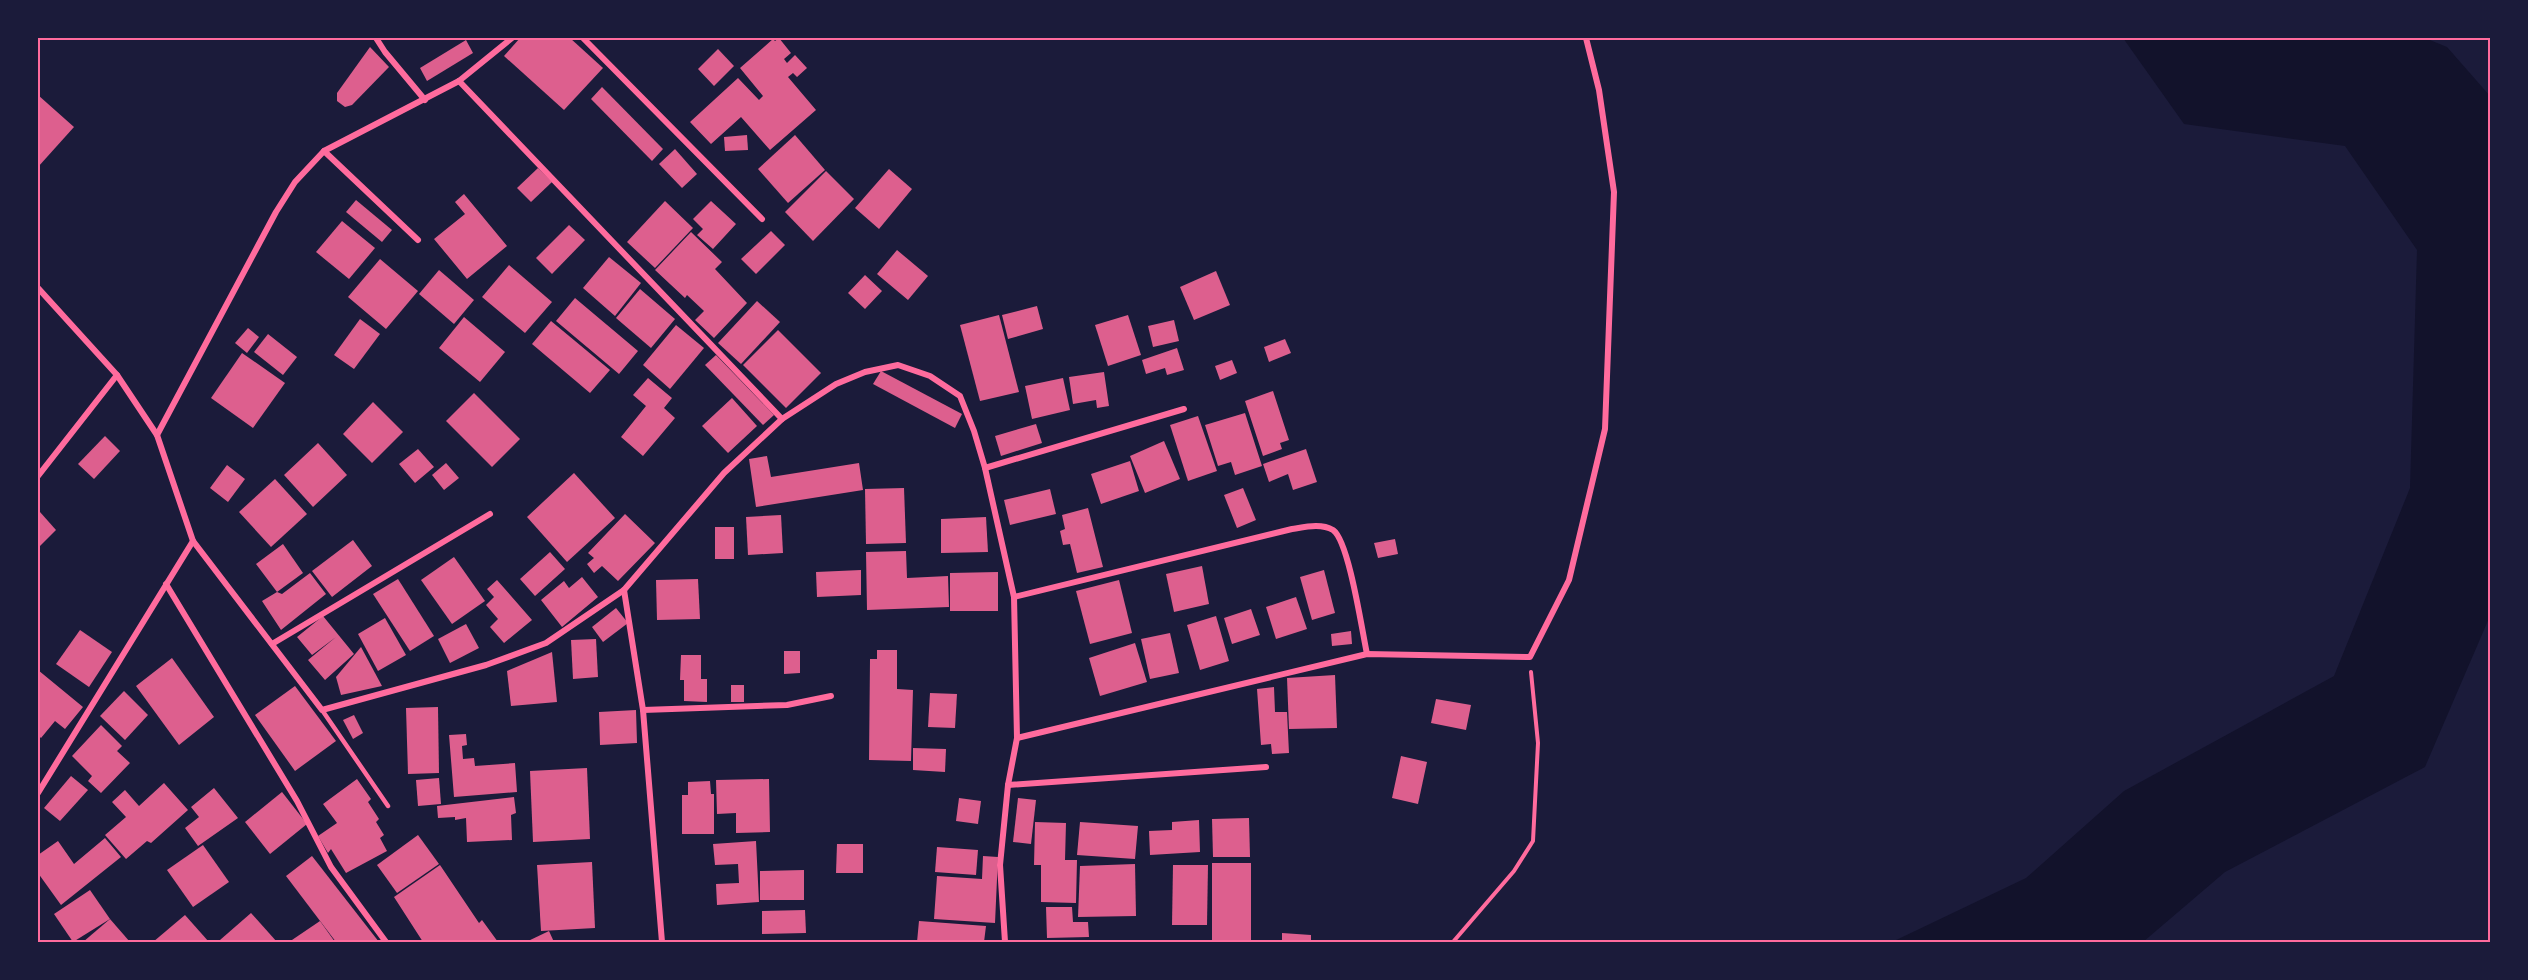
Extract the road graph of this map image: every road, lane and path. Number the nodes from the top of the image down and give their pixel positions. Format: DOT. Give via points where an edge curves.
graph roads {
  1 [pos="376,38"];
  2 [pos="512,38"];
  3 [pos="583,38"];
  4 [pos="1586,38"];
  5 [pos="459,81"];
  6 [pos="425,100"];
  7 [pos="324,151"];
  8 [pos="762,219"];
  9 [pos="418,240"];
  10 [pos="38,288"];
  11 [pos="117,375"];
  12 [pos="1184,409"];
  13 [pos="782,419"];
  14 [pos="157,435"];
  15 [pos="985,468"];
  16 [pos="38,476"];
  17 [pos="490,514"];
  18 [pos="193,541"];
  19 [pos="166,584"];
  20 [pos="624,590"];
  21 [pos="1014,597"];
  22 [pos="272,644"];
  23 [pos="1367,654"];
  24 [pos="1530,657"];
  25 [pos="831,696"];
  26 [pos="322,710"];
  27 [pos="643,710"];
  28 [pos="1017,738"];
  29 [pos="1266,767"];
  30 [pos="1008,785"];
  31 [pos="38,793"];
  32 [pos="388,806"];
  33 [pos="386,942"];
  34 [pos="662,942"];
  35 [pos="1005,942"];
  36 [pos="1453,942"];
  1 -- 6 [label="street"];
  2 -- 5 [label="street"];
  3 -- 8 [label="street"];
  4 -- 24 [label="street" via="1599,90 1614,192 1605,429 1569,580"];
  5 -- 6 [label="street"];
  5 -- 13 [label="street"];
  6 -- 7 [label="street"];
  7 -- 9 [label="street"];
  7 -- 14 [label="street" via="295,182 276,212"];
  10 -- 11 [label="street"];
  11 -- 14 [label="street"];
  11 -- 16 [label="street"];
  12 -- 15 [label="street"];
  13 -- 15 [label="street" via="836,384 898,365 930,376 960,396"];
  13 -- 20 [label="street" via="724,473"];
  14 -- 18 [label="street"];
  15 -- 21 [label="street"];
  17 -- 22 [label="street"];
  18 -- 19 [label="street"];
  18 -- 22 [label="street"];
  19 -- 31 [label="street"];
  19 -- 33 [label="street" via="297,801 331,867"];
  20 -- 26 [label="street" via="546,643 486,665"];
  20 -- 27 [label="street"];
  21 -- 23 [label="street" via="1292,529 1320,526 1332,529 1341,538"];
  21 -- 28 [label="street"];
  22 -- 26 [label="street"];
  23 -- 24 [label="street"];
  23 -- 28 [label="street"];
  24 -- 36 [label="path" via="1538,743 1533,841 1514,871"];
  25 -- 27 [label="street" via="787,705"];
  26 -- 32 [label="lane"];
  27 -- 34 [label="street"];
  28 -- 30 [label="street"];
  29 -- 30 [label="street"];
  30 -- 35 [label="street" via="1000,865"];
}
